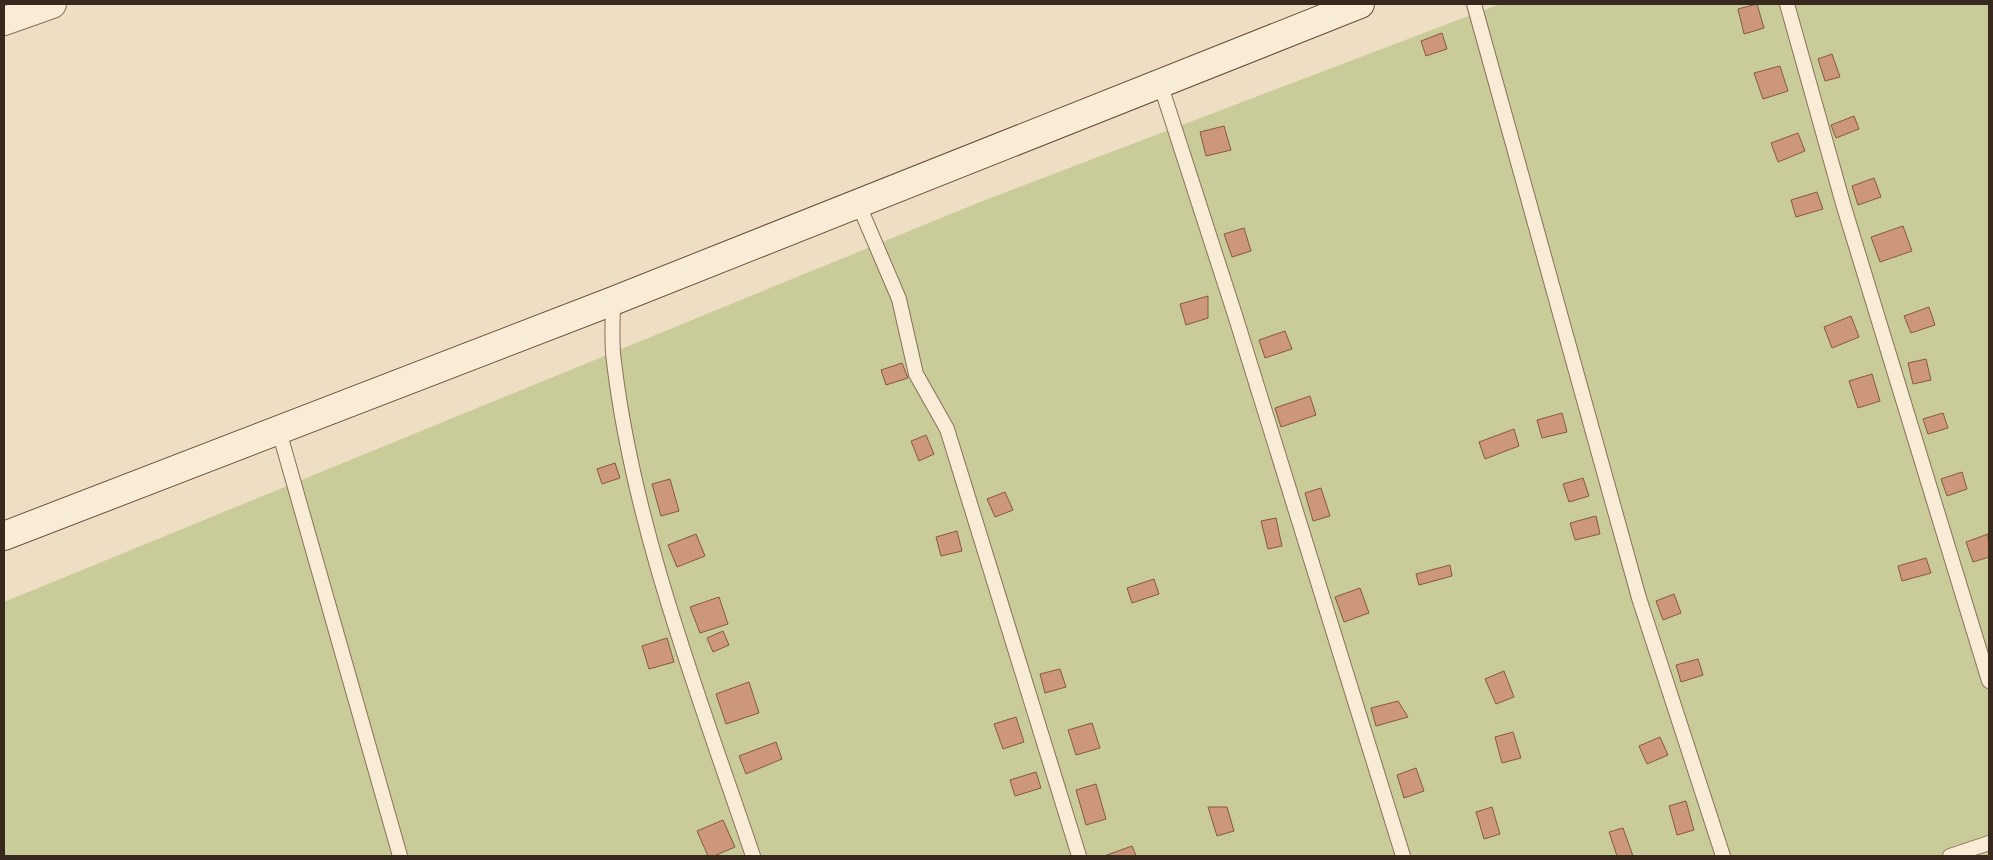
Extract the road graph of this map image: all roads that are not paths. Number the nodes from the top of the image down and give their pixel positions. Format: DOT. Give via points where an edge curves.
graph roads {
  1 [pos="52,4"];
  2 [pos="1360,4"];
  3 [pos="1474,4"];
  4 [pos="1787,4"];
  5 [pos="4,21"];
  6 [pos="1160,83"];
  7 [pos="858,203"];
  8 [pos="613,301"];
  9 [pos="278,431"];
  10 [pos="4,536"];
  11 [pos="1989,681"];
  12 [pos="1989,843"];
  13 [pos="400,856"];
  14 [pos="753,856"];
  15 [pos="1079,856"];
  16 [pos="1403,856"];
  17 [pos="1723,856"];
  18 [pos="1950,856"];
  1 -- 5 [label="main road"];
  2 -- 6 [label="main road"];
  3 -- 17 [label="lane" via="1639,598"];
  4 -- 11 [label="lane" via="1844,207"];
  6 -- 7 [label="main road"];
  6 -- 16 [label="lane" via="1236,315"];
  7 -- 8 [label="main road"];
  7 -- 15 [label="lane" via="899,299 916,374 947,429"];
  8 -- 9 [label="main road"];
  8 -- 14 [label="lane" via="614,360 632,473 676,629"];
  9 -- 10 [label="main road"];
  9 -- 13 [label="lane"];
  12 -- 18 [label="lane"];
}
